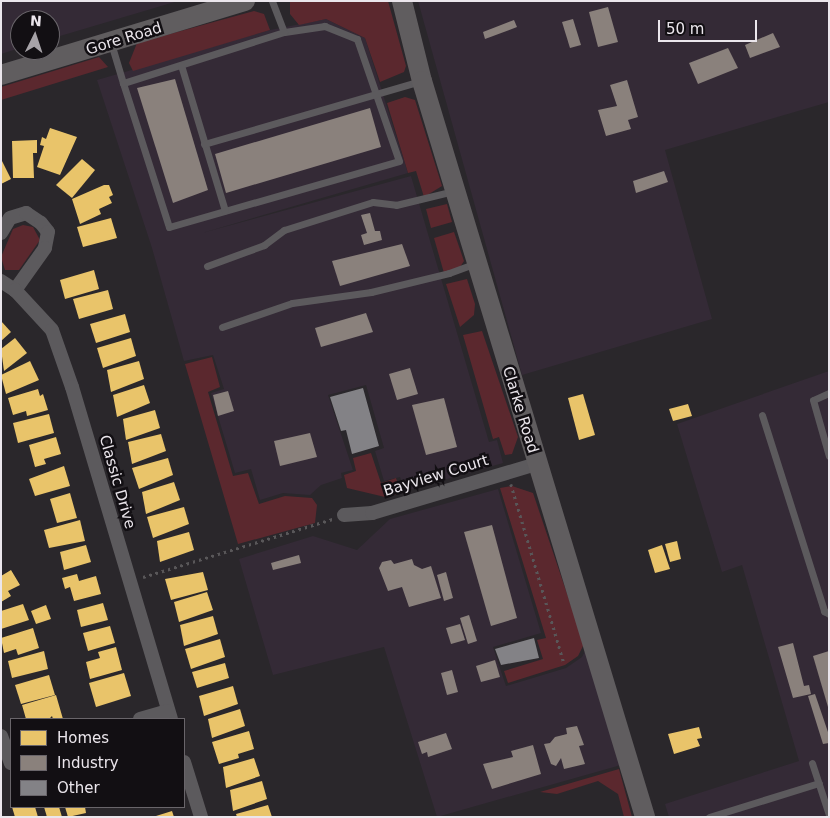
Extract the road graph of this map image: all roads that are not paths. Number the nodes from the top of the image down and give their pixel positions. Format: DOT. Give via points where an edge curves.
graph roads {
  1 [pos="246,1"];
  2 [pos="272,1"];
  3 [pos="402,1"];
  4 [pos="284,32"];
  5 [pos="111,43"];
  6 [pos="181,65"];
  7 [pos="1,75"];
  8 [pos="422,81"];
  9 [pos="123,83"];
  10 [pos="377,94"];
  11 [pos="204,144"];
  12 [pos="455,191"];
  13 [pos="225,211"];
  14 [pos="1,234"];
  15 [pos="476,263"];
  16 [pos="207,266"];
  17 [pos="1,282"];
  18 [pos="15,290"];
  19 [pos="222,327"];
  20 [pos="829,393"];
  21 [pos="762,415"];
  22 [pos="829,456"];
  23 [pos="536,464"];
  24 [pos="344,515"];
  25 [pos="829,614"];
  26 [pos="169,715"];
  27 [pos="147,718"];
  28 [pos="1,736"];
  29 [pos="10,760"];
  30 [pos="812,763"];
  31 [pos="185,765"];
  32 [pos="818,783"];
  33 [pos="828,812"];
  34 [pos="200,817"];
  35 [pos="645,817"];
  36 [pos="709,817"];
  1 -- 5 [label="main road, Gore Road"];
  2 -- 4 [label="lane"];
  3 -- 8 [label="main road, Clarke Road"];
  4 -- 6 [label="lane"];
  4 -- 10 [label="lane" via="325,26 357,39"];
  5 -- 7 [label="main road, Gore Road"];
  5 -- 9 [label="lane"];
  6 -- 9 [label="lane"];
  6 -- 11 [label="lane"];
  8 -- 10 [label="lane"];
  8 -- 12 [label="main road, Clarke Road"];
  9 -- 13 [label="lane" via="169,227"];
  10 -- 11 [label="lane"];
  10 -- 13 [label="lane" via="399,161"];
  11 -- 13 [label="lane"];
  12 -- 15 [label="main road, Clarke Road"];
  12 -- 16 [label="lane" via="396,205 373,202 284,230 264,245"];
  14 -- 18 [label="street" via="10,218 26,213 48,232 46,248"];
  15 -- 19 [label="lane" via="371,292 292,303"];
  15 -- 23 [label="main road, Clarke Road"];
  17 -- 18 [label="street, Classic Drive"];
  18 -- 26 [label="street, Classic Drive" via="52,330 55,338"];
  20 -- 22 [label="lane" via="812,400"];
  21 -- 25 [label="lane" via="824,611"];
  23 -- 24 [label="street, Bayview Court" via="372,513"];
  23 -- 35 [label="main road, Clarke Road"];
  26 -- 27 [label="street, Classic Drive"];
  28 -- 29 [label="street"];
  30 -- 32 [label="lane"];
  31 -- 34 [label="street"];
  32 -- 33 [label="lane"];
  32 -- 36 [label="lane"];
}
